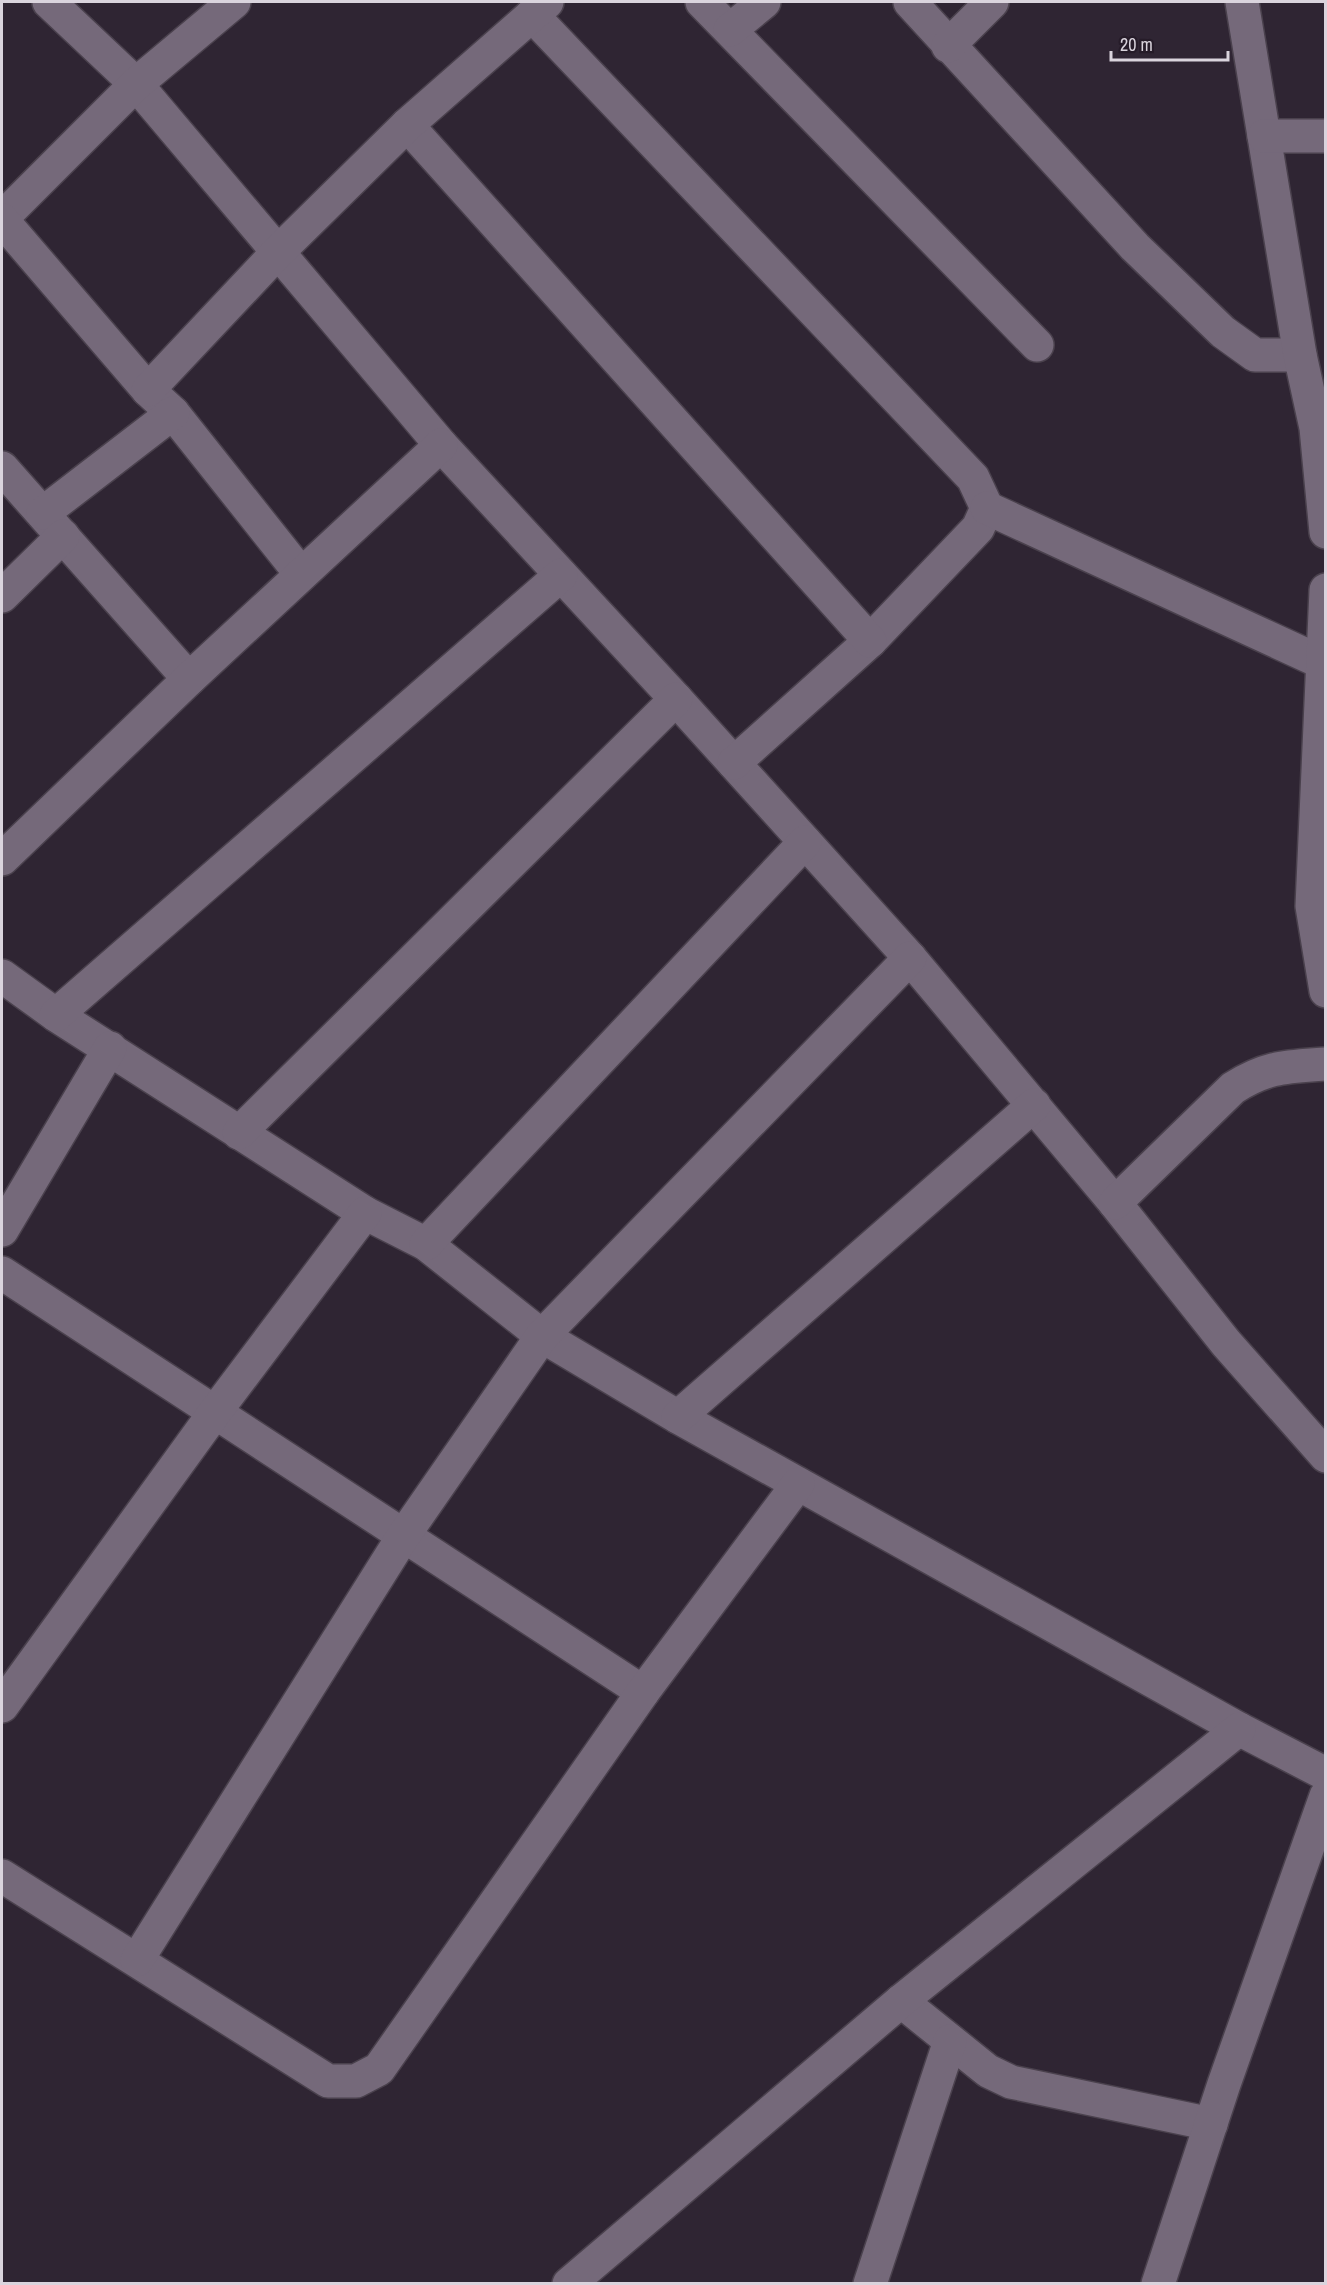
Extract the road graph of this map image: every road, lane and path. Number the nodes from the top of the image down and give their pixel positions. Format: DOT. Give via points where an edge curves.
graph roads {
  1 [pos="49,2"];
  2 [pos="234,2"];
  3 [pos="702,2"];
  4 [pos="764,2"];
  5 [pos="910,2"];
  6 [pos="992,2"];
  7 [pos="1242,2"];
  8 [pos="540,8"];
  9 [pos="730,30"];
  10 [pos="948,46"];
  11 [pos="136,84"];
  12 [pos="407,125"];
  13 [pos="1264,136"];
  14 [pos="1326,136"];
  15 [pos="2,219"];
  16 [pos="277,253"];
  17 [pos="1037,345"];
  18 [pos="1300,355"];
  19 [pos="148,390"];
  20 [pos="172,413"];
  21 [pos="441,445"];
  22 [pos="2,468"];
  23 [pos="987,508"];
  24 [pos="53,525"];
  25 [pos="1326,532"];
  26 [pos="301,574"];
  27 [pos="561,575"];
  28 [pos="1326,590"];
  29 [pos="2,597"];
  30 [pos="870,641"];
  31 [pos="1321,662"];
  32 [pos="189,679"];
  33 [pos="676,699"];
  34 [pos="734,763"];
  35 [pos="805,842"];
  36 [pos="2,859"];
  37 [pos="910,958"];
  38 [pos="2,976"];
  39 [pos="1326,991"];
  40 [pos="56,1015"];
  41 [pos="110,1048"];
  42 [pos="1326,1064"];
  43 [pos="1034,1105"];
  44 [pos="239,1132"];
  45 [pos="1115,1203"];
  46 [pos="365,1213"];
  47 [pos="2,1230"];
  48 [pos="426,1244"];
  49 [pos="2,1273"];
  50 [pos="542,1336"];
  51 [pos="215,1412"];
  52 [pos="678,1418"];
  53 [pos="1326,1456"];
  54 [pos="798,1484"];
  55 [pos="404,1535"];
  56 [pos="643,1692"];
  57 [pos="2,1706"];
  58 [pos="1239,1729"];
  59 [pos="1326,1773"];
  60 [pos="1326,1797"];
  61 [pos="2,1876"];
  62 [pos="137,1960"];
  63 [pos="901,2001"];
  64 [pos="950,2041"];
  65 [pos="1211,2124"];
  66 [pos="569,2283"];
  67 [pos="870,2283"];
  68 [pos="1158,2283"];
  1 -- 11 [label="street"];
  2 -- 11 [label="street"];
  3 -- 9 [label="street"];
  4 -- 9 [label="street"];
  5 -- 10 [label="street"];
  6 -- 10 [label="street"];
  7 -- 13 [label="street"];
  8 -- 12 [label="street"];
  8 -- 23 [label="street" via="973,478"];
  9 -- 17 [label="street"];
  10 -- 18 [label="street" via="1135,247 1223,332 1255,355"];
  11 -- 15 [label="street"];
  11 -- 16 [label="street"];
  12 -- 16 [label="street"];
  12 -- 30 [label="street"];
  13 -- 14 [label="street"];
  13 -- 18 [label="street"];
  15 -- 19 [label="street"];
  16 -- 19 [label="street"];
  16 -- 21 [label="street"];
  18 -- 25 [label="street" via="1316,428"];
  19 -- 20 [label="street"];
  20 -- 24 [label="street"];
  20 -- 26 [label="street"];
  21 -- 26 [label="street"];
  21 -- 27 [label="street"];
  22 -- 24 [label="street"];
  23 -- 30 [label="street" via="978,528"];
  23 -- 31 [label="street"];
  24 -- 29 [label="street"];
  24 -- 32 [label="street"];
  26 -- 32 [label="street"];
  27 -- 33 [label="street"];
  27 -- 40 [label="street"];
  28 -- 31 [label="street"];
  30 -- 34 [label="street"];
  31 -- 39 [label="street" via="1312,906"];
  32 -- 36 [label="street"];
  33 -- 34 [label="street"];
  33 -- 44 [label="street"];
  34 -- 35 [label="street"];
  35 -- 37 [label="street"];
  35 -- 48 [label="street"];
  37 -- 43 [label="street"];
  37 -- 50 [label="street"];
  38 -- 40 [label="street"];
  40 -- 41 [label="street"];
  41 -- 44 [label="street"];
  41 -- 47 [label="street"];
  42 -- 45 [label="street" via="1274,1067 1233,1088"];
  43 -- 45 [label="street"];
  43 -- 52 [label="street"];
  44 -- 46 [label="street"];
  45 -- 53 [label="street" via="1226,1343"];
  46 -- 48 [label="street"];
  46 -- 51 [label="street"];
  48 -- 50 [label="street"];
  49 -- 51 [label="street"];
  50 -- 52 [label="street"];
  50 -- 55 [label="street"];
  51 -- 55 [label="street"];
  51 -- 57 [label="street"];
  52 -- 54 [label="street"];
  54 -- 56 [label="street"];
  54 -- 58 [label="street"];
  55 -- 56 [label="street"];
  55 -- 62 [label="street"];
  56 -- 62 [label="street" via="379,2069 356,2081 328,2081"];
  58 -- 59 [label="street"];
  58 -- 63 [label="street"];
  60 -- 65 [label="street"];
  61 -- 62 [label="street"];
  63 -- 64 [label="street"];
  63 -- 66 [label="street"];
  64 -- 65 [label="street" via="988,2071 1011,2082"];
  64 -- 67 [label="street"];
  65 -- 68 [label="street"];
}
